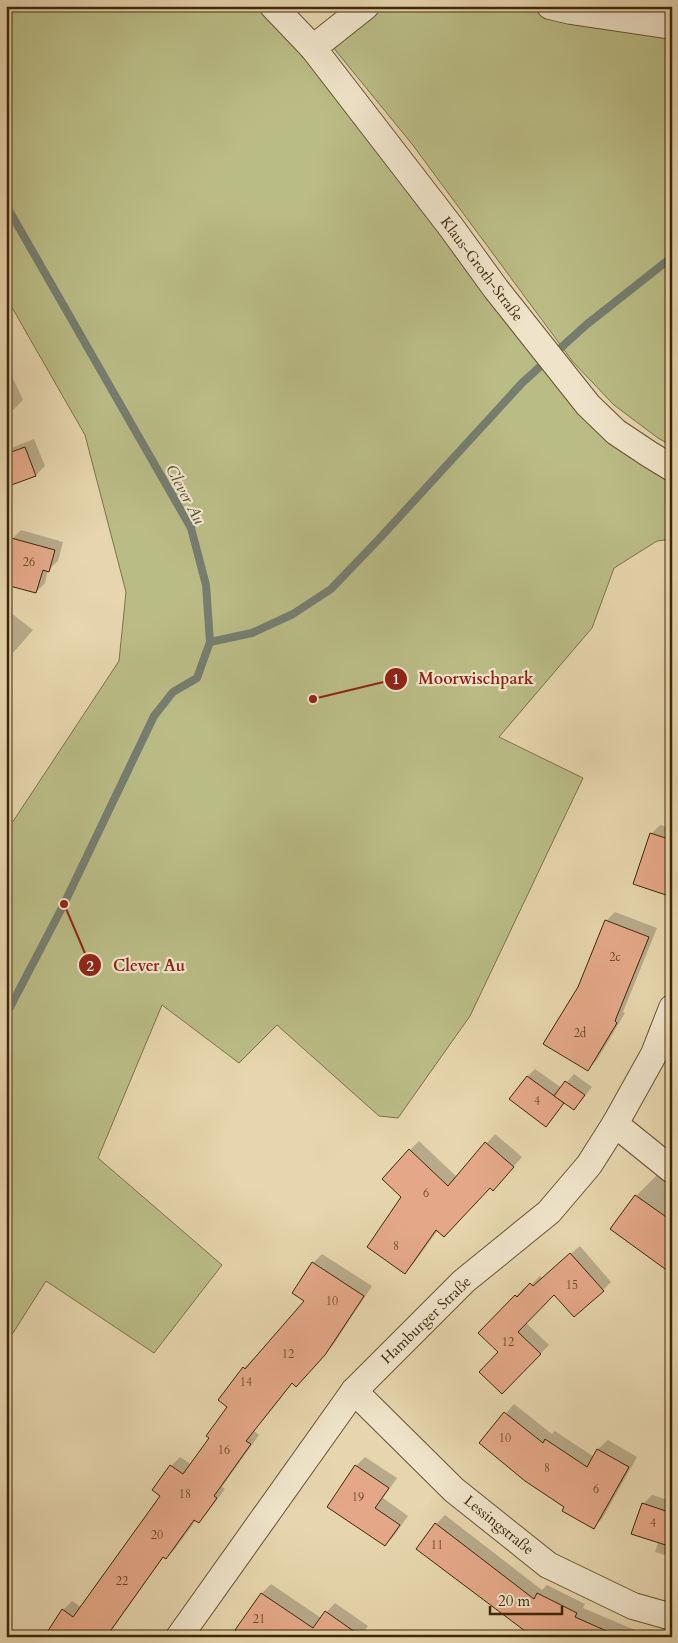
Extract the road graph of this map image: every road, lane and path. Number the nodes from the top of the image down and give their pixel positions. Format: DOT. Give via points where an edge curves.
graph roads {
  1 [pos="273,6"];
  2 [pos="366,6"];
  3 [pos="550,6"];
  4 [pos="672,26"];
  5 [pos="313,48"];
  6 [pos="672,468"];
  7 [pos="672,1008"];
  8 [pos="615,1124"];
  9 [pos="672,1170"];
  10 [pos="354,1391"];
  11 [pos="672,1617"];
  12 [pos="179,1637"];
  1 -- 5 [label="street, Klaus-Groth-Straße"];
  2 -- 5 [label="street"];
  3 -- 4 [label="street"];
  5 -- 6 [label="street, Klaus-Groth-Straße" via="588,405 616,432"];
  7 -- 8 [label="street, Hamburger Straße" via="654,1054"];
  8 -- 9 [label="street"];
  8 -- 10 [label="street, Hamburger Straße" via="589,1165 549,1212 464,1282"];
  10 -- 11 [label="street, Lessingstraße" via="454,1490 548,1565 633,1606"];
  10 -- 12 [label="street, Hamburger Straße"];
}
